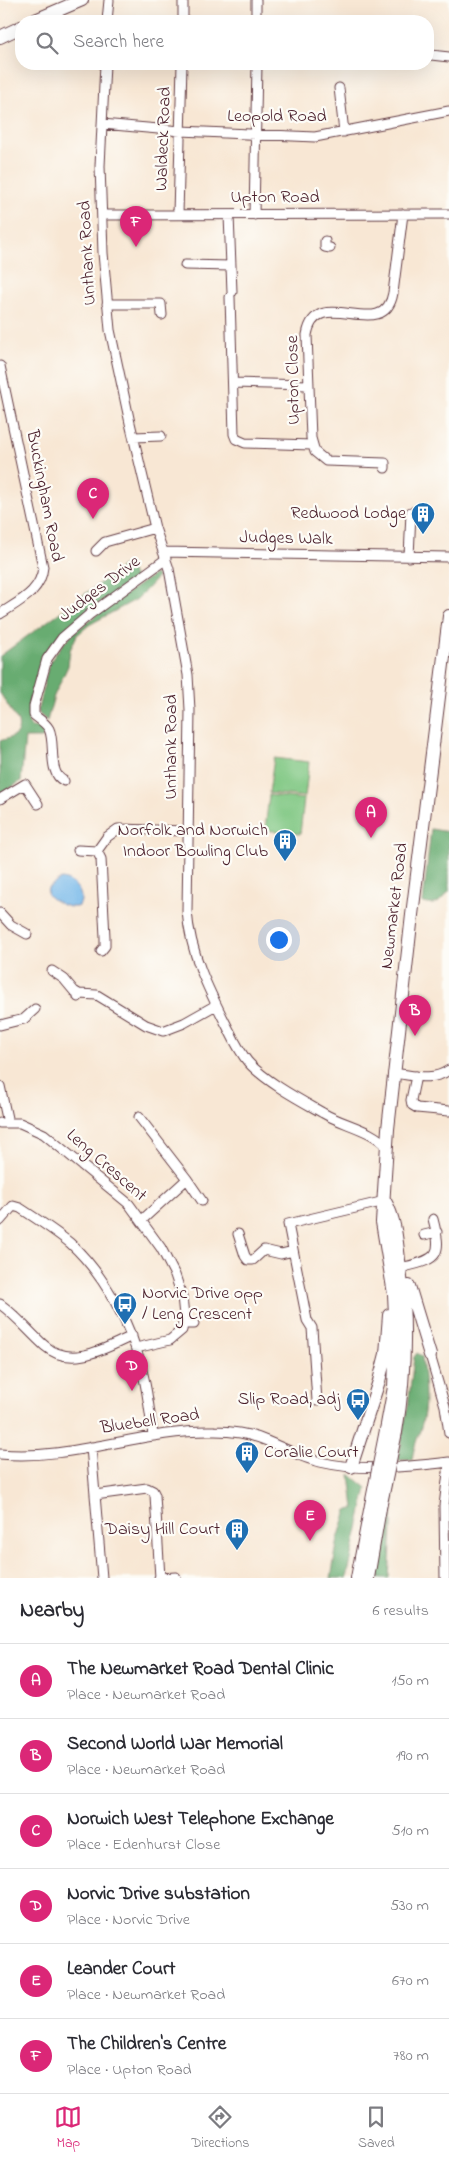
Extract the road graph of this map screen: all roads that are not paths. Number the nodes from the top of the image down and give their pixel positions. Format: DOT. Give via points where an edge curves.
graph roads {
  1 [pos="82,0"];
  2 [pos="109,0"];
  3 [pos="183,0"];
  4 [pos="256,0"];
  5 [pos="47,15"];
  6 [pos="108,15"];
  7 [pos="183,15"];
  8 [pos="256,15"];
  9 [pos="15,30"];
  10 [pos="0,37"];
  11 [pos="434,56"];
  12 [pos="449,57"];
  13 [pos="105,70"];
  14 [pos="182,70"];
  15 [pos="257,70"];
  16 [pos="339,88"];
  17 [pos="449,111"];
  18 [pos="102,124"];
  19 [pos="181,131"];
  20 [pos="344,132"];
  21 [pos="256,135"];
  22 [pos="178,214"];
  23 [pos="403,214"];
  24 [pos="449,214"];
  25 [pos="102,215"];
  26 [pos="229,215"];
  27 [pos="254,215"];
  28 [pos="185,265"];
  29 [pos="231,266"];
  30 [pos="107,304"];
  31 [pos="162,315"];
  32 [pos="0,366"];
  33 [pos="233,383"];
  34 [pos="309,385"];
  35 [pos="161,436"];
  36 [pos="134,437"];
  37 [pos="312,445"];
  38 [pos="385,463"];
  39 [pos="412,512"];
  40 [pos="155,528"];
  41 [pos="96,551"];
  42 [pos="164,556"];
  43 [pos="409,556"];
  44 [pos="449,557"];
  45 [pos="0,614"];
  46 [pos="449,616"];
  47 [pos="64,781"];
  48 [pos="0,799"];
  49 [pos="38,804"];
  50 [pos="188,831"];
  51 [pos="78,850"];
  52 [pos="98,851"];
  53 [pos="0,913"];
  54 [pos="25,931"];
  55 [pos="101,951"];
  56 [pos="52,971"];
  57 [pos="216,1005"];
  58 [pos="35,1009"];
  59 [pos="0,1025"];
  60 [pos="449,1070"];
  61 [pos="393,1073"];
  62 [pos="416,1076"];
  63 [pos="0,1086"];
  64 [pos="449,1111"];
  65 [pos="139,1117"];
  66 [pos="4,1123"];
  67 [pos="388,1129"];
  68 [pos="365,1132"];
  69 [pos="387,1146"];
  70 [pos="187,1179"];
  71 [pos="202,1201"];
  72 [pos="385,1201"];
  73 [pos="433,1219"];
  74 [pos="142,1220"];
  75 [pos="0,1221"];
  76 [pos="437,1232"];
  77 [pos="238,1234"];
  78 [pos="424,1235"];
  79 [pos="396,1240"];
  80 [pos="294,1251"];
  81 [pos="404,1267"];
  82 [pos="394,1294"];
  83 [pos="0,1304"];
  84 [pos="184,1324"];
  85 [pos="194,1324"];
  86 [pos="132,1336"];
  87 [pos="136,1348"];
  88 [pos="428,1358"];
  89 [pos="317,1400"];
  90 [pos="391,1431"];
  91 [pos="449,1433"];
  92 [pos="153,1435"];
  93 [pos="91,1447"];
  94 [pos="0,1454"];
  95 [pos="449,1463"];
  96 [pos="351,1467"];
  97 [pos="95,1495"];
  98 [pos="376,1506"];
  99 [pos="176,1576"];
  100 [pos="102,1578"];
  101 [pos="160,1578"];
  102 [pos="358,1578"];
  103 [pos="368,1578"];
  104 [pos="445,1578"];
  1 -- 5 [label="highway"];
  2 -- 6 [label="street"];
  3 -- 7 [label="street"];
  4 -- 8 [label="street"];
  9 -- 10 [label="highway"];
  11 -- 12 [label="street"];
  13 -- 18 [label="street, Unthank Road"];
  14 -- 19 [label="street, Waldeck Road"];
  15 -- 21 [label="street"];
  16 -- 20 [label="street"];
  17 -- 20 [label="street, Leopold Road"];
  18 -- 19 [label="street, Leopold Road"];
  18 -- 25 [label="street, Unthank Road"];
  19 -- 21 [label="street, Leopold Road"];
  19 -- 22 [label="street, Waldeck Road"];
  20 -- 21 [label="street, Leopold Road" via="315,137"];
  21 -- 27 [label="street"];
  22 -- 25 [label="street, Upton Road"];
  22 -- 26 [label="street, Upton Road"];
  23 -- 24 [label="street, Upton Road"];
  23 -- 27 [label="street, Upton Road" via="324,218"];
  23 -- 34 [label="street, Upton Close" via="390,306 376,315 323,312 316,316 308,327 307,335"];
  25 -- 30 [label="street, Unthank Road"];
  26 -- 27 [label="street, Upton Road"];
  26 -- 29 [label="street"];
  28 -- 29 [label="street"];
  29 -- 33 [label="street"];
  30 -- 31 [label="street" via="161,304"];
  30 -- 36 [label="street, Unthank Road" via="115,356"];
  32 -- 45 [label="street, Buckingham Road" via="43,567 40,582 33,592"];
  33 -- 34 [label="street"];
  33 -- 37 [label="street" via="234,434 240,442"];
  34 -- 37 [label="street, Upton Close"];
  35 -- 36 [label="street"];
  36 -- 40 [label="street, Unthank Road"];
  37 -- 38 [label="street, Upton Close" via="317,456 326,461"];
  39 -- 43 [label="street"];
  40 -- 41 [label="street" via="104,539"];
  40 -- 42 [label="street, Unthank Road"];
  42 -- 43 [label="street, Judges Walk"];
  42 -- 47 [label="street, Judges Drive" via="76,625 47,659 34,715 50,730 55,769"];
  42 -- 50 [label="street, Unthank Road" via="180,626 189,690"];
  43 -- 44 [label="street, Judges Walk"];
  46 -- 61 [label="highway, Newmarket Road"];
  48 -- 49 [label="street" via="25,784"];
  50 -- 52 [label="street" via="118,829"];
  50 -- 57 [label="street, Unthank Road" via="188,928 196,958"];
  51 -- 52 [label="street"];
  52 -- 55 [label="street" via="105,937"];
  53 -- 54 [label="street" via="11,925"];
  56 -- 57 [label="street" via="69,983 74,993 97,995 146,1026 163,1031"];
  57 -- 68 [label="street, Unthank Road" via="241,1052 253,1066 323,1114"];
  58 -- 59 [label="street" via="24,1019"];
  60 -- 62 [label="street" via="440,1077"];
  61 -- 62 [label="street"];
  61 -- 67 [label="highway, Newmarket Road"];
  62 -- 64 [label="street" via="412,1105"];
  63 -- 66 [label="street"];
  65 -- 70 [label="street"];
  66 -- 74 [label="street, Leng Crescent" via="20,1123 44,1134 123,1198"];
  67 -- 68 [label="street"];
  67 -- 69 [label="highway, Newmarket Road"];
  68 -- 69 [label="street, Unthank Road"];
  69 -- 72 [label="highway, Newmarket Road"];
  70 -- 71 [label="street" via="198,1187"];
  70 -- 74 [label="street"];
  72 -- 79 [label="highway, Newmarket Road"];
  72 -- 80 [label="street" via="288,1224"];
  72 -- 82 [label="highway, Newmarket Road" via="382,1222"];
  73 -- 76 [label="street"];
  74 -- 84 [label="street, Leng Crescent" via="175,1275 184,1304"];
  75 -- 86 [label="street" via="13,1206 20,1208 71,1244 104,1286"];
  76 -- 78 [label="street"];
  76 -- 81 [label="street" via="438,1251 433,1257"];
  77 -- 80 [label="street" via="248,1260 253,1260 264,1250 281,1254"];
  79 -- 81 [label="highway"];
  79 -- 90 [label="highway, Newmarket Road" via="406,1343 403,1389"];
  80 -- 89 [label="street" via="307,1320 312,1328"];
  81 -- 88 [label="highway"];
  82 -- 90 [label="highway, Newmarket Road" via="396,1336"];
  82 -- 96 [label="highway" via="386,1354"];
  83 -- 86 [label="street" via="21,1320 46,1347 60,1355 76,1357 90,1354"];
  84 -- 85 [label="street"];
  84 -- 87 [label="street" via="170,1340"];
  86 -- 87 [label="street"];
  87 -- 92 [label="street"];
  88 -- 91 [label="street" via="445,1406"];
  90 -- 98 [label="highway, Newmarket Road, bridge"];
  92 -- 93 [label="street, Bluebell Road"];
  92 -- 96 [label="street, Bluebell Road" via="196,1430 237,1432 320,1462"];
  93 -- 94 [label="street, Bluebell Road" via="44,1454"];
  93 -- 97 [label="street"];
  95 -- 96 [label="street, Bluebell Road"];
  95 -- 104 [label="street" via="444,1506"];
  97 -- 100 [label="street"];
  97 -- 101 [label="street" via="147,1488 152,1491 155,1495"];
  98 -- 102 [label="highway, Newmarket Road"];
  98 -- 103 [label="highway, Newmarket Road"];
  99 -- 101 [label="street"];
}
